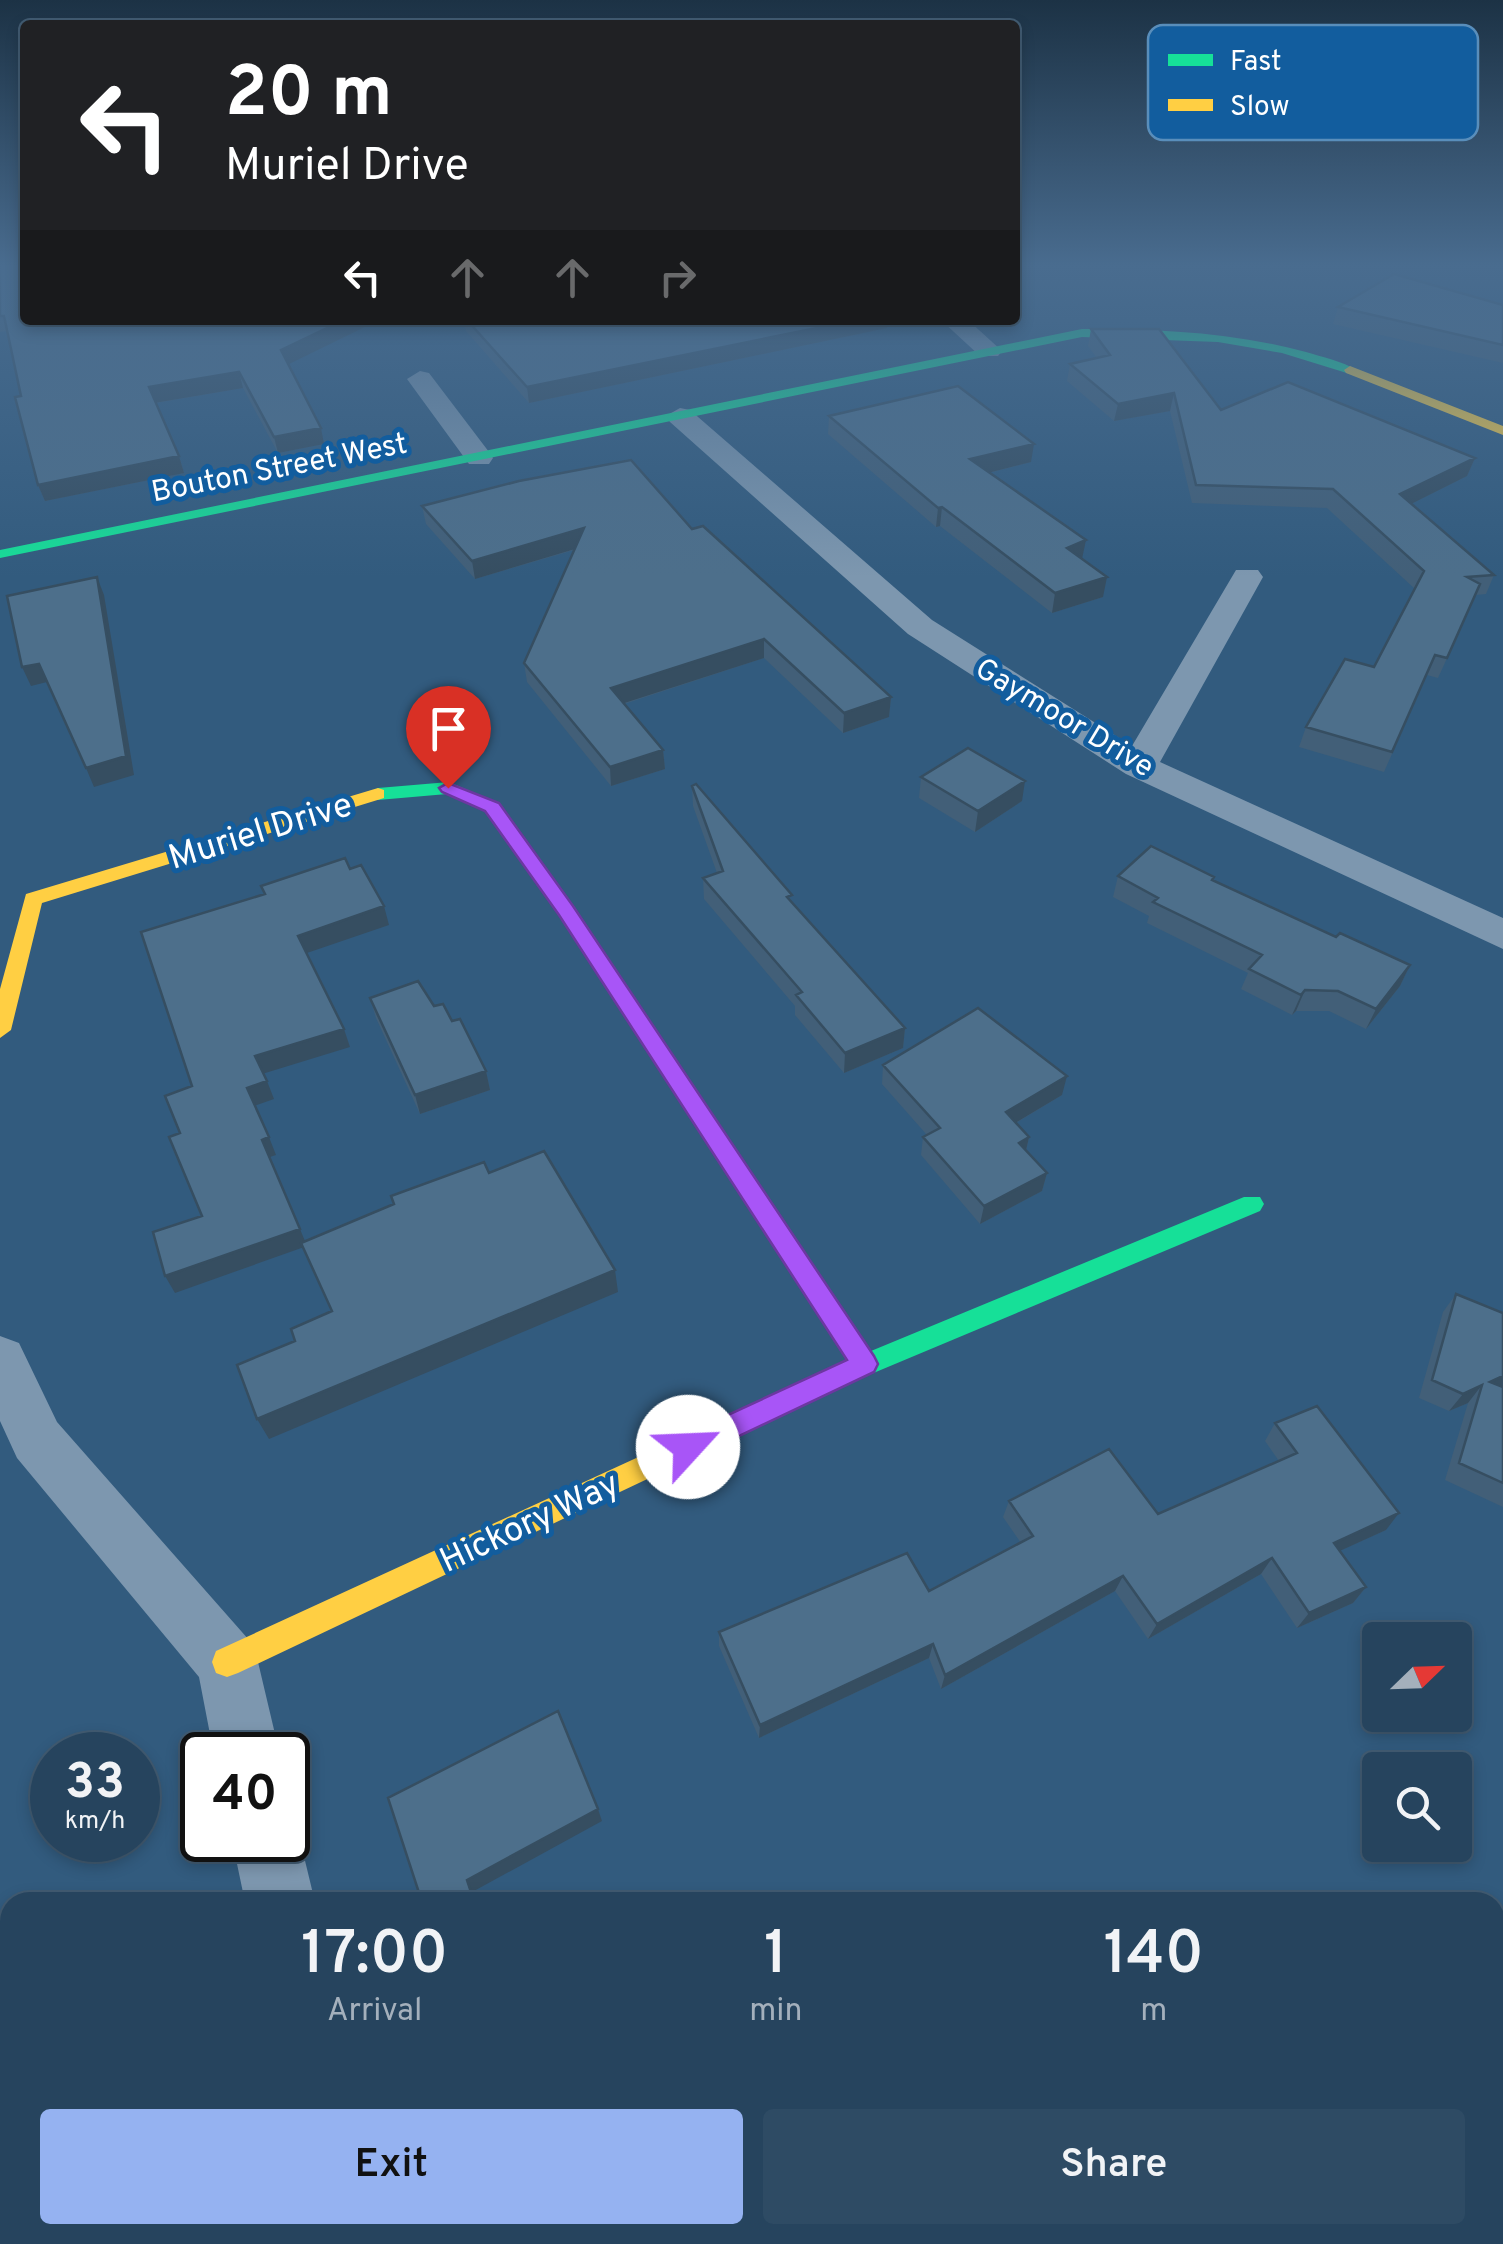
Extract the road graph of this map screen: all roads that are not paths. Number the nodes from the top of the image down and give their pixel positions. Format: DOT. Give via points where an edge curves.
graph roads {
  1 [pos="910,368"];
  2 [pos="1342,368"];
  3 [pos="420,379"];
  4 [pos="680,416"];
  5 [pos="1503,432"];
  6 [pos="479,458"];
  7 [pos="0,554"];
  8 [pos="1247,577"];
  9 [pos="1139,766"];
  10 [pos="1503,935"];
  11 [pos="0,1030"];
  12 [pos="1252,1204"];
  13 [pos="0,1360"];
  14 [pos="865,1364"];
  15 [pos="226,1662"];
  16 [pos="242,1732"];
  17 [pos="271,1862"];
  18 [pos="278,1892"];
  1 -- 4 [label="street, Bouton Street West"];
  2 -- 5 [label="street, Bouton Street West"];
  3 -- 6 [label="street"];
  4 -- 6 [label="street, Bouton Street West"];
  4 -- 9 [label="street, Gaymoor Drive" via="920,627"];
  6 -- 7 [label="street, Bouton Street West"];
  8 -- 9 [label="street"];
  9 -- 10 [label="street, Gaymoor Drive"];
  11 -- 14 [label="street, Muriel Drive" via="33,899 391,790 448,788 492,807"];
  12 -- 14 [label="street, Hickory Way"];
  13 -- 15 [label="street" via="37,1440"];
  14 -- 15 [label="street, Hickory Way"];
  15 -- 16 [label="street"];
  17 -- 18 [label="street"];
}
